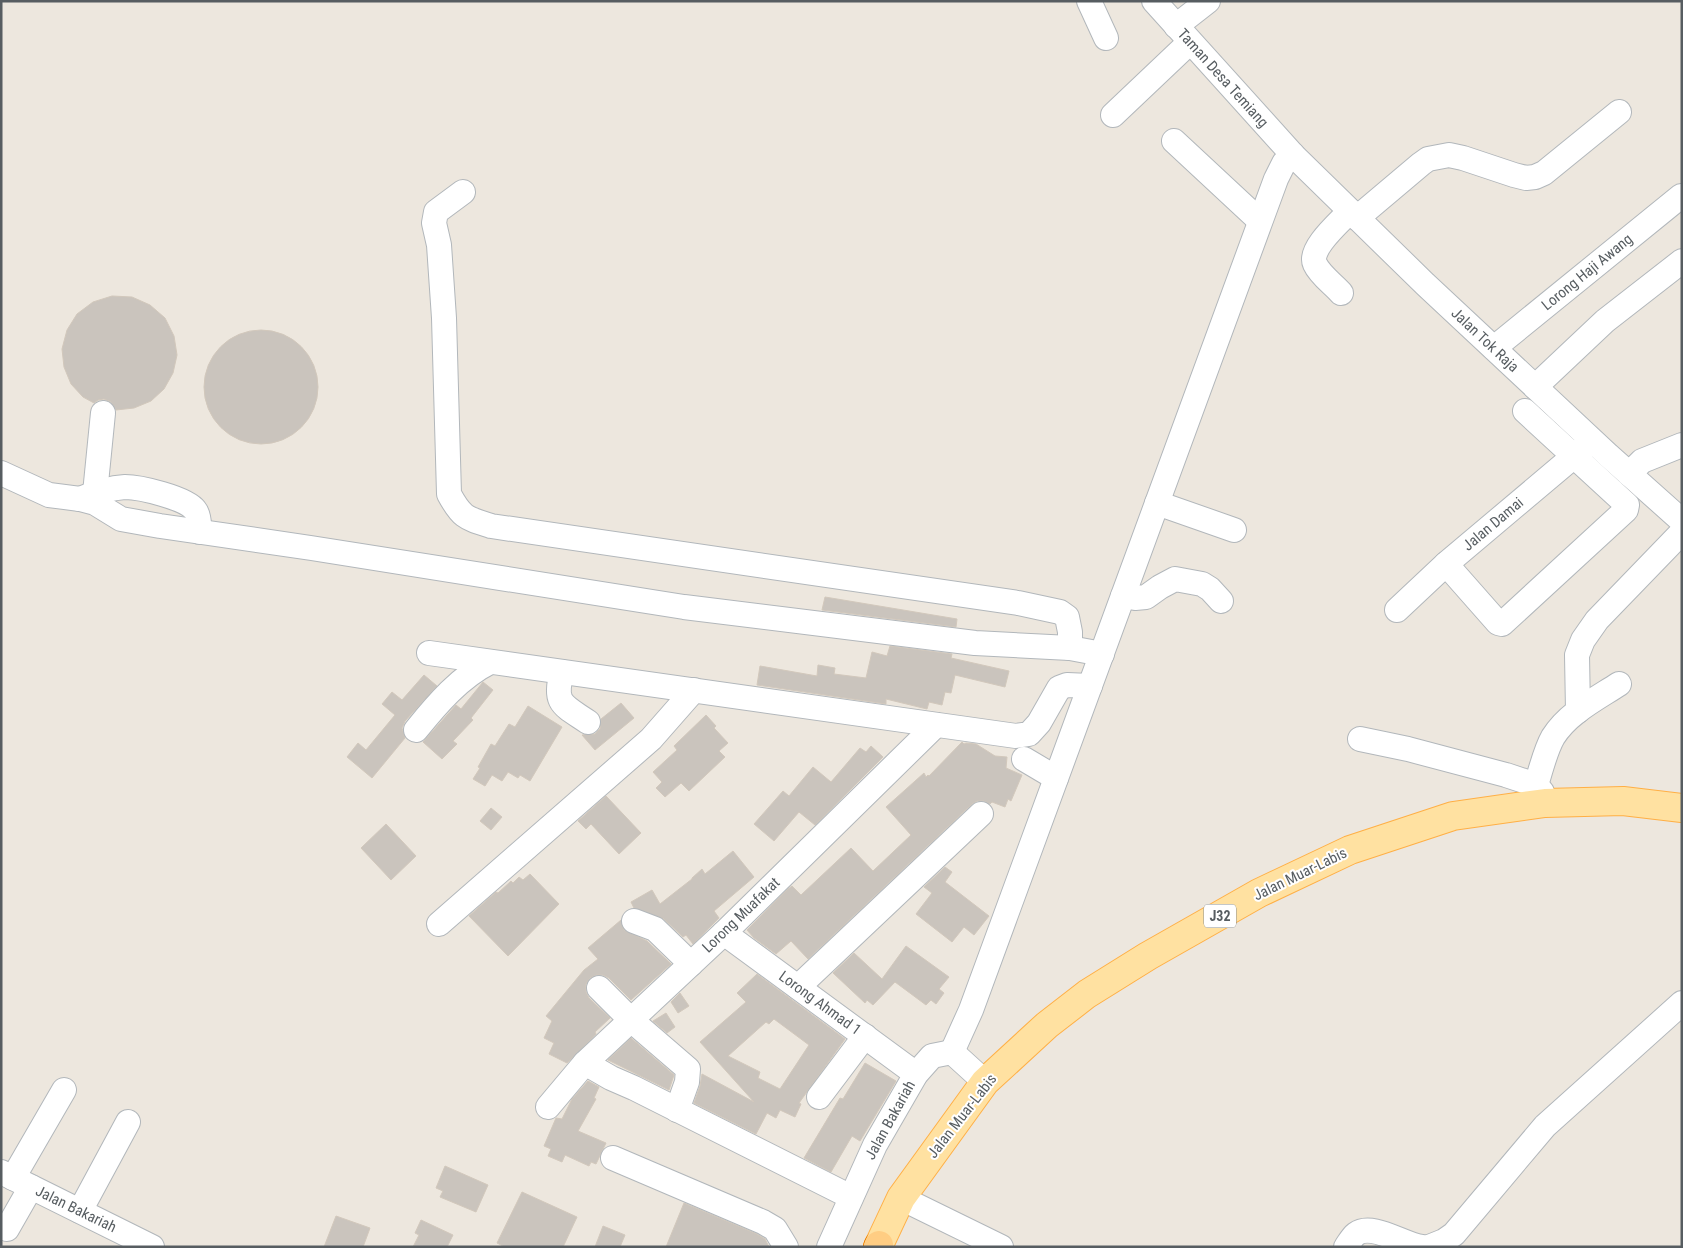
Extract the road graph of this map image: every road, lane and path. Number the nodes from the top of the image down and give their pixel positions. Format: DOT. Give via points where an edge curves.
graph roads {
  1 [pos="1089,1"];
  2 [pos="1154,1"];
  3 [pos="1208,1"];
  4 [pos="1183,34"];
  5 [pos="1106,38"];
  6 [pos="1619,112"];
  7 [pos="1114,115"];
  8 [pos="1174,142"];
  9 [pos="1293,155"];
  10 [pos="463,192"];
  11 [pos="1681,196"];
  12 [pos="1354,215"];
  13 [pos="1260,221"];
  14 [pos="1682,261"];
  15 [pos="1341,293"];
  16 [pos="1494,348"];
  17 [pos="1535,387"];
  18 [pos="1526,411"];
  19 [pos="103,413"];
  20 [pos="1682,445"];
  21 [pos="1583,448"];
  22 [pos="1,473"];
  23 [pos="1629,474"];
  24 [pos="88,496"];
  25 [pos="1157,503"];
  26 [pos="1682,521"];
  27 [pos="1234,530"];
  28 [pos="200,532"];
  29 [pos="1682,532"];
  30 [pos="1446,564"];
  31 [pos="1123,596"];
  32 [pos="1220,601"];
  33 [pos="1397,610"];
  34 [pos="1070,648"];
  35 [pos="429,653"];
  36 [pos="1102,654"];
  37 [pos="490,662"];
  38 [pos="562,672"];
  39 [pos="1619,684"];
  40 [pos="1090,686"];
  41 [pos="694,690"];
  42 [pos="1578,711"];
  43 [pos="588,722"];
  44 [pos="936,724"];
  45 [pos="416,730"];
  46 [pos="1360,740"];
  47 [pos="1024,759"];
  48 [pos="1056,778"];
  49 [pos="1541,794"];
  50 [pos="1682,808"];
  51 [pos="981,814"];
  52 [pos="634,921"];
  53 [pos="440,924"];
  54 [pos="724,933"];
  55 [pos="691,964"];
  56 [pos="798,987"];
  57 [pos="599,988"];
  58 [pos="1682,1003"];
  59 [pos="630,1020"];
  60 [pos="865,1036"];
  61 [pos="952,1052"];
  62 [pos="585,1063"];
  63 [pos="916,1074"];
  64 [pos="985,1082"];
  65 [pos="64,1090"];
  66 [pos="819,1096"];
  67 [pos="548,1106"];
  68 [pos="677,1110"];
  69 [pos="128,1122"];
  70 [pos="613,1158"];
  71 [pos="15,1179"];
  72 [pos="851,1196"];
  73 [pos="901,1198"];
  74 [pos="80,1211"];
  75 [pos="7,1229"];
  76 [pos="879,1246"];
  77 [pos="152,1247"];
  78 [pos="786,1247"];
  79 [pos="829,1247"];
  80 [pos="1001,1247"];
  81 [pos="1346,1247"];
  82 [pos="1422,1247"];
  83 [pos="1429,1247"];
  1 -- 5 [label="street"];
  2 -- 4 [label="street, Taman Desa Temiang"];
  3 -- 4 [label="street"];
  4 -- 7 [label="street"];
  4 -- 9 [label="street, Taman Desa Temiang"];
  6 -- 12 [label="street" via="1544,173 1526,178 1463,158 1438,156 1428,159"];
  8 -- 13 [label="street"];
  9 -- 12 [label="street, Jalan Tok Raja"];
  9 -- 13 [label="street" via="1284,163 1276,179"];
  10 -- 34 [label="street" via="436,212 434,223 439,245 444,318 450,494 459,511 469,519 491,526 1018,603 1060,612 1067,617"];
  11 -- 16 [label="street, Lorong Haji Awang"];
  12 -- 15 [label="street" via="1318,245 1314,254 1317,268"];
  12 -- 16 [label="street, Jalan Tok Raja"];
  13 -- 25 [label="street"];
  14 -- 17 [label="street" via="1605,321"];
  16 -- 17 [label="street, Jalan Tok Raja"];
  17 -- 21 [label="street, Jalan Tok Raja"];
  18 -- 21 [label="street"];
  19 -- 24 [label="street"];
  20 -- 23 [label="street" via="1642,461"];
  21 -- 23 [label="street, Jalan Tok Raja"];
  21 -- 30 [label="street, Jalan Damai"];
  21 -- 30 [label="street" via="1625,502 1626,510 1507,620 1498,623"];
  22 -- 24 [label="street" via="49,495"];
  23 -- 26 [label="street, Jalan Tok Raja"];
  24 -- 28 [label="street" via="121,519"];
  24 -- 28 [label="street" via="126,487 169,496 191,505 197,512"];
  25 -- 27 [label="street"];
  25 -- 31 [label="street"];
  28 -- 34 [label="street" via="684,607 975,642"];
  29 -- 42 [label="street" via="1597,620 1583,640 1577,655"];
  30 -- 33 [label="street, Jalan Damai"];
  31 -- 32 [label="street" via="1146,597 1175,580 1202,584 1210,588"];
  31 -- 36 [label="street"];
  34 -- 36 [label="street"];
  35 -- 37 [label="street"];
  36 -- 40 [label="street"];
  37 -- 38 [label="street"];
  37 -- 45 [label="street" via="460,682"];
  38 -- 41 [label="street"];
  38 -- 43 [label="street" via="557,689 559,698 564,706"];
  39 -- 42 [label="street"];
  40 -- 44 [label="street" via="1058,688 1039,723 1029,734 1016,736"];
  40 -- 48 [label="street"];
  41 -- 44 [label="street"];
  41 -- 53 [label="street" via="651,739"];
  42 -- 49 [label="street" via="1564,722 1553,738"];
  44 -- 54 [label="street, Lorong Muafakat"];
  46 -- 49 [label="street" via="1506,775"];
  47 -- 48 [label="street"];
  48 -- 61 [label="street" via="971,1010"];
  49 -- 50 [label="main road, Jalan Muar-Labis / J32"];
  49 -- 64 [label="main road, Jalan Muar-Labis / J32" via="1453,816 1350,850 1259,893 1086,994"];
  51 -- 56 [label="street"];
  52 -- 55 [label="street" via="655,929"];
  54 -- 55 [label="street, Lorong Muafakat"];
  54 -- 56 [label="street, Lorong Ahmad 1"];
  55 -- 59 [label="street, Lorong Muafakat"];
  56 -- 60 [label="street, Lorong Ahmad 1"];
  57 -- 59 [label="street"];
  58 -- 83 [label="street" via="1545,1126 1454,1234"];
  59 -- 62 [label="street, Lorong Muafakat"];
  59 -- 68 [label="street" via="688,1069"];
  60 -- 63 [label="street, Lorong Ahmad 1"];
  60 -- 66 [label="street"];
  61 -- 63 [label="street, Jalan Bakariah" via="932,1056"];
  61 -- 64 [label="street"];
  62 -- 67 [label="street, Lorong Muafakat"];
  62 -- 68 [label="street"];
  63 -- 72 [label="street, Jalan Bakariah" via="875,1144"];
  64 -- 73 [label="main road, Jalan Muar-Labis / J32"];
  65 -- 71 [label="street"];
  68 -- 72 [label="street"];
  69 -- 74 [label="street"];
  70 -- 78 [label="street" via="763,1222 775,1229"];
  71 -- 74 [label="street, Jalan Bakariah"];
  71 -- 75 [label="street"];
  72 -- 79 [label="street, Jalan Bakariah"];
  73 -- 76 [label="main road, Jalan Muar-Labis / J32"];
  73 -- 80 [label="street"];
  74 -- 77 [label="street, Jalan Bakariah"];
  81 -- 82 [label="street" via="1356,1234 1364,1230"];
}
